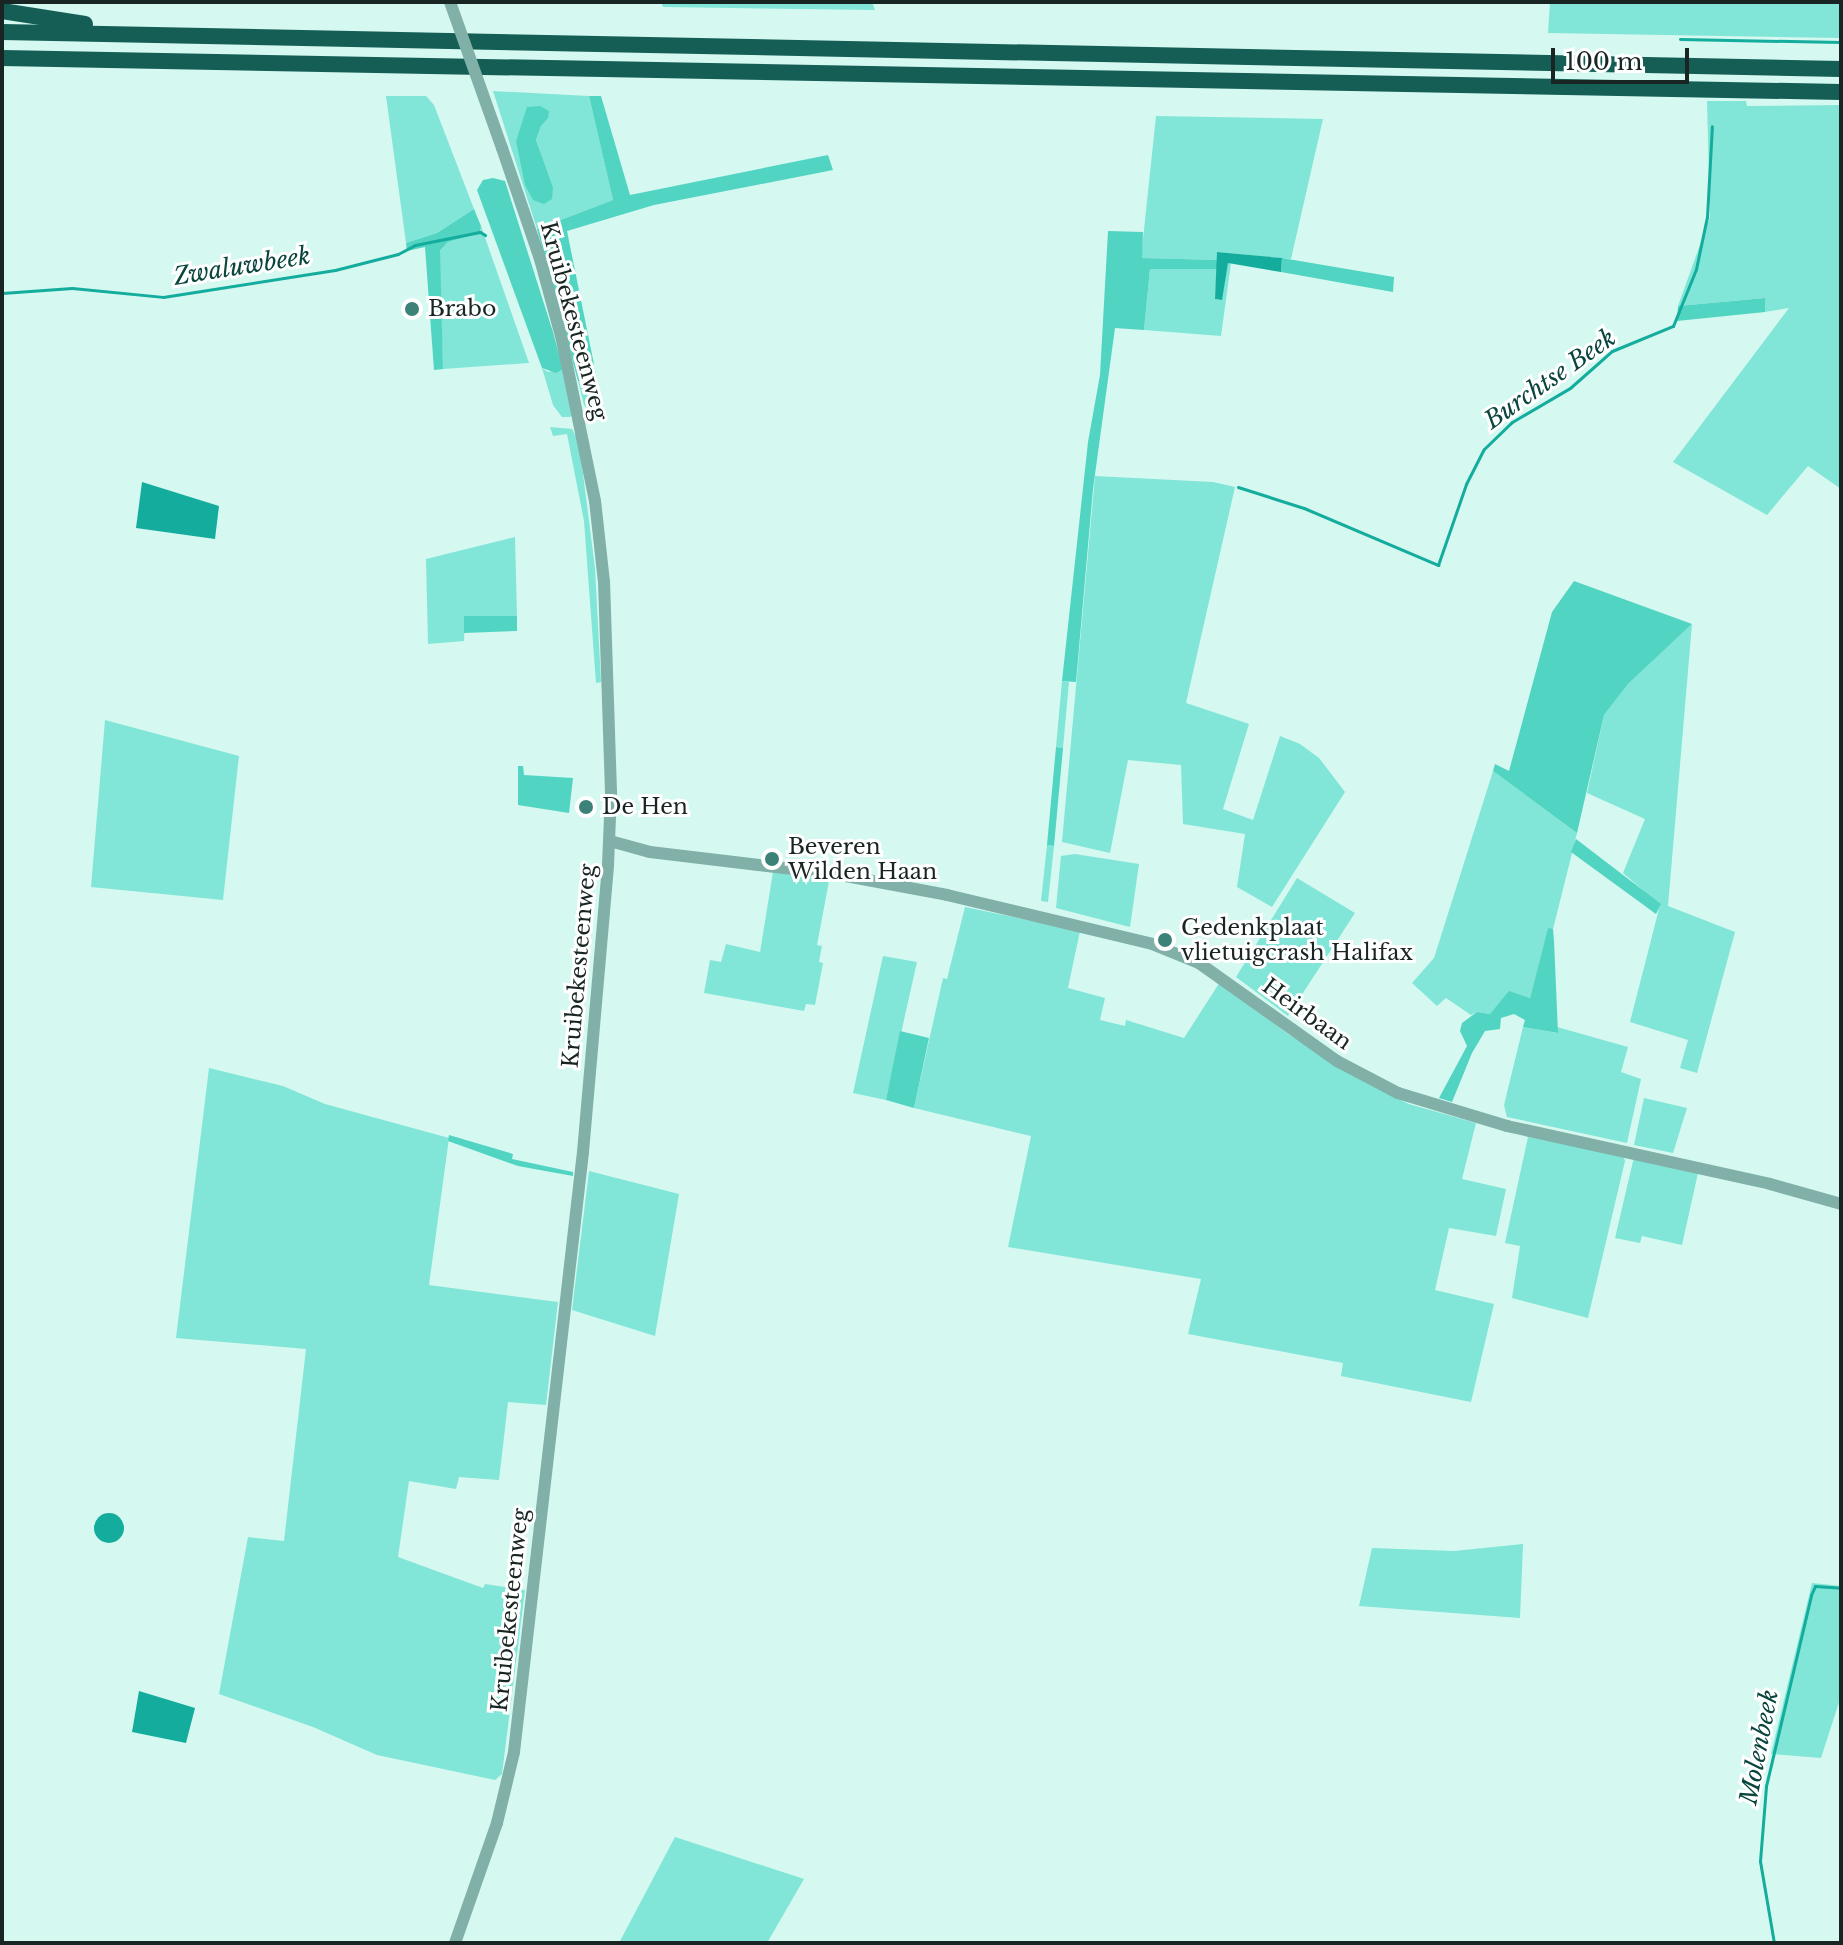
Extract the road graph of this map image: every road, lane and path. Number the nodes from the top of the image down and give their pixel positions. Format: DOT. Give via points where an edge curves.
graph roads {
  1 [pos="450,2"];
  2 [pos="2,11"];
  3 [pos="2,32"];
  4 [pos="121,33"];
  5 [pos="2,58"];
  6 [pos="1841,69"];
  7 [pos="1841,92"];
  8 [pos="610,841"];
  9 [pos="1841,1204"];
  10 [pos="455,1943"];
  1 -- 8 [label="street, Kruibekesteenweg, bridge" via="540,259 595,501 604,582"];
  2 -- 4 [label="highway"];
  3 -- 4 [label="highway"];
  4 -- 6 [label="highway"];
  5 -- 7 [label="highway"];
  8 -- 9 [label="street, Heirbaan" via="650,852 835,874 947,895 1137,940 1199,963 1337,1061 1398,1093 1507,1126"];
  8 -- 10 [label="street, Kruibekesteenweg" via="583,1152 514,1752 497,1823"];
}
